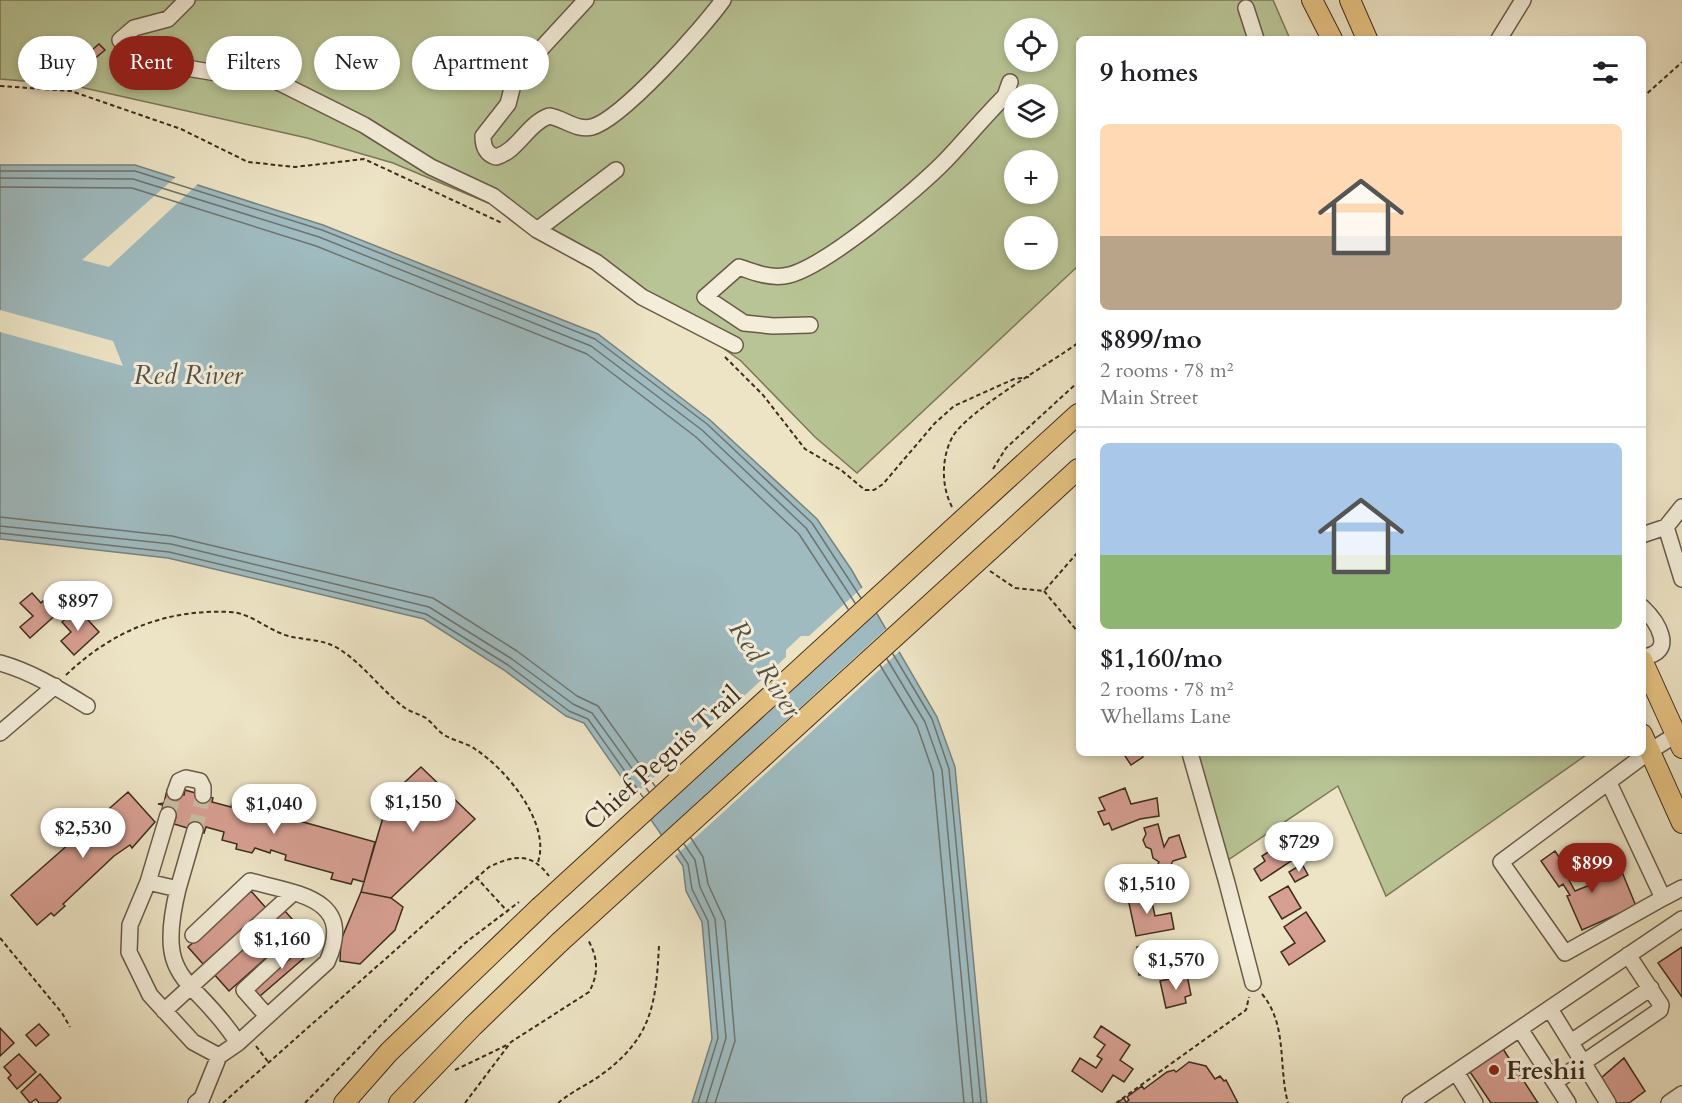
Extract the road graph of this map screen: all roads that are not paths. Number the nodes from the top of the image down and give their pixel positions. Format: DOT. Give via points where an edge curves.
graph roads {
  1 [pos="187,0"];
  2 [pos="586,0"];
  3 [pos="723,0"];
  4 [pos="1312,0"];
  5 [pos="1350,0"];
  6 [pos="1523,0"];
  7 [pos="1246,8"];
  8 [pos="1255,36"];
  9 [pos="1319,36"];
  10 [pos="1330,36"];
  11 [pos="1367,36"];
  12 [pos="1501,36"];
  13 [pos="1010,82"];
  14 [pos="616,170"];
  15 [pos="537,230"];
  16 [pos="810,325"];
  17 [pos="735,345"];
  18 [pos="1076,416"];
  19 [pos="1076,471"];
  20 [pos="1682,507"];
  21 [pos="1666,527"];
  22 [pos="1646,534"];
  23 [pos="1682,579"];
  24 [pos="1646,612"];
  25 [pos="1646,656"];
  26 [pos="0,663"];
  27 [pos="1646,666"];
  28 [pos="55,686"];
  29 [pos="87,706"];
  30 [pos="0,733"];
  31 [pos="1680,738"];
  32 [pos="1646,743"];
  33 [pos="1191,756"];
  34 [pos="1634,756"];
  35 [pos="1609,783"];
  36 [pos="175,792"];
  37 [pos="203,795"];
  38 [pos="168,815"];
  39 [pos="1682,823"];
  40 [pos="195,830"];
  41 [pos="148,882"];
  42 [pos="1682,888"];
  43 [pos="178,889"];
  44 [pos="293,893"];
  45 [pos="1664,898"];
  46 [pos="1682,919"];
  47 [pos="307,932"];
  48 [pos="193,935"];
  49 [pos="1628,955"];
  50 [pos="1252,983"];
  51 [pos="190,987"];
  52 [pos="1651,988"];
  53 [pos="1550,1009"];
  54 [pos="165,1011"];
  55 [pos="267,1016"];
  56 [pos="1520,1029"];
  57 [pos="1571,1042"];
  58 [pos="238,1043"];
  59 [pos="219,1056"];
  60 [pos="1583,1062"];
  61 [pos="1456,1072"];
  62 [pos="1555,1082"];
  63 [pos="1682,1094"];
  64 [pos="196,1103"];
  65 [pos="344,1103"];
  66 [pos="399,1103"];
  67 [pos="1410,1103"];
  68 [pos="1475,1103"];
  69 [pos="1568,1103"];
  70 [pos="1608,1103"];
  71 [pos="1669,1103"];
  1 -- 15 [label="street" via="168,19 134,28 120,40 139,55 169,65 234,76 254,70 364,125 431,167 478,188"];
  2 -- 3 [label="street" via="515,78 508,104 483,136 491,155 507,152 549,116 583,128 598,125 643,91"];
  4 -- 9 [label="main road"];
  4 -- 10 [label="main road"];
  5 -- 11 [label="main road"];
  6 -- 12 [label="street"];
  7 -- 8 [label="street"];
  13 -- 16 [label="street" via="1005,96 945,161 841,247 806,271 792,274 771,276 739,267 705,297 744,323"];
  14 -- 15 [label="street"];
  15 -- 17 [label="street" via="596,262 642,297"];
  18 -- 65 [label="main road, Chief Peguis Trail, bridge" via="531,903"];
  19 -- 66 [label="main road, bridge" via="560,942"];
  20 -- 21 [label="street"];
  21 -- 22 [label="street"];
  21 -- 23 [label="street"];
  24 -- 25 [label="street" via="1663,634 1657,651"];
  26 -- 28 [label="street"];
  27 -- 31 [label="main road"];
  28 -- 29 [label="street"];
  28 -- 30 [label="street"];
  31 -- 32 [label="street"];
  32 -- 39 [label="main road"];
  33 -- 50 [label="street"];
  34 -- 35 [label="street"];
  35 -- 45 [label="street"];
  35 -- 45 [label="street" via="1501,862 1565,953"];
  36 -- 37 [label="street" via="179,781 186,778 200,782"];
  38 -- 41 [label="street"];
  40 -- 43 [label="street"];
  41 -- 43 [label="street"];
  41 -- 54 [label="street" via="130,925 129,952 150,995"];
  42 -- 45 [label="street"];
  43 -- 51 [label="street" via="170,940 173,963"];
  44 -- 48 [label="street" via="250,881"];
  44 -- 51 [label="street"];
  44 -- 55 [label="street" via="327,908 336,924 335,944 327,962"];
  46 -- 49 [label="street"];
  47 -- 55 [label="street" via="244,990"];
  49 -- 52 [label="street"];
  49 -- 53 [label="street"];
  51 -- 54 [label="street"];
  51 -- 58 [label="street"];
  52 -- 57 [label="street"];
  52 -- 60 [label="street" via="1660,1010"];
  53 -- 56 [label="street"];
  53 -- 57 [label="street"];
  54 -- 59 [label="street" via="193,1042"];
  55 -- 58 [label="street"];
  56 -- 61 [label="street"];
  56 -- 62 [label="street"];
  57 -- 60 [label="street"];
  58 -- 59 [label="street"];
  59 -- 64 [label="street" via="202,1098"];
  60 -- 62 [label="street"];
  60 -- 70 [label="street"];
  61 -- 67 [label="street"];
  61 -- 68 [label="street"];
  62 -- 69 [label="street"];
  63 -- 71 [label="street"];
}
